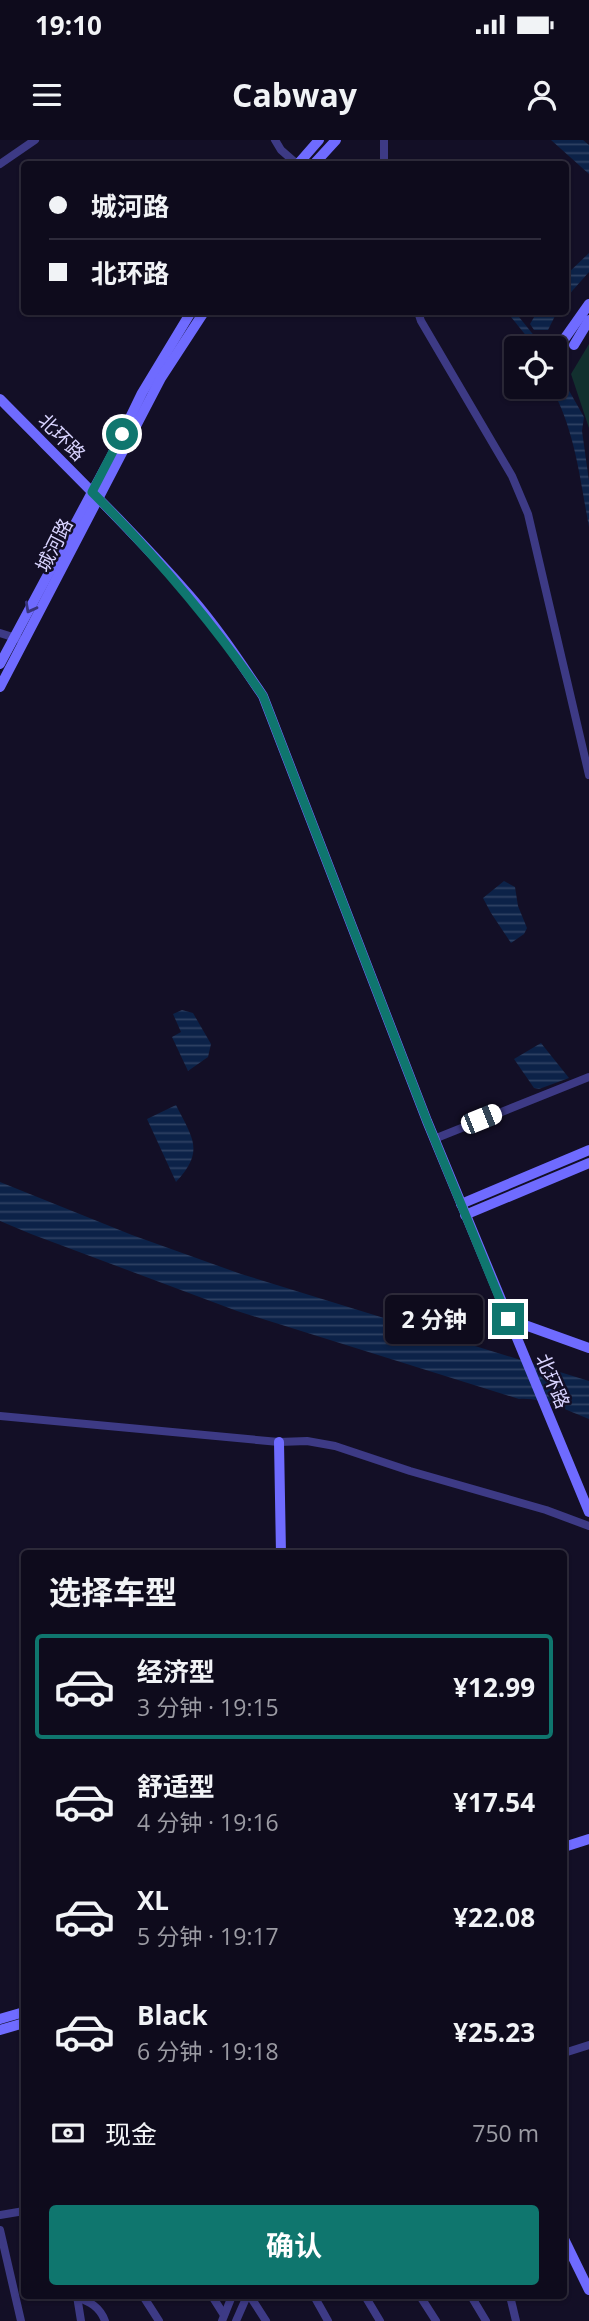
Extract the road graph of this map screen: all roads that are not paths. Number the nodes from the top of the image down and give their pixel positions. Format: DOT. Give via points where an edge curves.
graph roads {
  1 [pos="35,140"];
  2 [pos="275,140"];
  3 [pos="319,140"];
  4 [pos="336,140"];
  5 [pos="384,140"];
  6 [pos="294,161"];
  7 [pos="300,161"];
  8 [pos="317,161"];
  9 [pos="384,161"];
  10 [pos="0,164"];
  11 [pos="589,304"];
  12 [pos="189,315"];
  13 [pos="202,315"];
  14 [pos="419,315"];
  15 [pos="589,320"];
  16 [pos="0,399"];
  17 [pos="95,495"];
  18 [pos="0,634"];
  19 [pos="20,639"];
  20 [pos="0,664"];
  21 [pos="0,687"];
  22 [pos="589,775"];
  23 [pos="589,1077"];
  24 [pos="434,1139"];
  25 [pos="589,1150"];
  26 [pos="589,1163"];
  27 [pos="463,1209"];
  28 [pos="508,1319"];
  29 [pos="589,1348"];
  30 [pos="0,1416"];
  31 [pos="279,1442"];
  32 [pos="589,1512"];
  33 [pos="589,1526"];
  34 [pos="282,1550"];
  35 [pos="589,1839"];
  36 [pos="567,1846"];
  37 [pos="589,1846"];
  38 [pos="567,1853"];
  39 [pos="21,2013"];
  40 [pos="0,2019"];
  41 [pos="21,2024"];
  42 [pos="0,2030"];
  43 [pos="589,2045"];
  44 [pos="567,2052"];
  45 [pos="21,2212"];
  46 [pos="0,2215"];
  47 [pos="0,2230"];
  48 [pos="567,2245"];
  49 [pos="589,2290"];
  50 [pos="77,2299"];
  51 [pos="83,2299"];
  52 [pos="145,2299"];
  53 [pos="214,2299"];
  54 [pos="231,2299"];
  55 [pos="247,2299"];
  56 [pos="250,2299"];
  57 [pos="316,2299"];
  58 [pos="367,2299"];
  59 [pos="423,2299"];
  60 [pos="473,2299"];
  61 [pos="511,2299"];
  62 [pos="223,2318"];
  63 [pos="21,2321"];
  64 [pos="81,2321"];
  65 [pos="105,2321"];
  66 [pos="159,2321"];
  67 [pos="236,2321"];
  68 [pos="266,2321"];
  69 [pos="328,2321"];
  70 [pos="380,2321"];
  71 [pos="436,2321"];
  72 [pos="486,2321"];
  73 [pos="516,2321"];
  1 -- 10 [label="street"];
  2 -- 6 [label="street"];
  3 -- 7 [label="main road"];
  4 -- 8 [label="main road"];
  5 -- 9 [label="street"];
  11 -- 15 [label="main road" via="570,342"];
  12 -- 17 [label="main road, 城河路" via="142,393"];
  13 -- 17 [label="main road, 城河路"];
  14 -- 22 [label="street" via="512,476 528,514"];
  16 -- 17 [label="main road, 北环路"];
  17 -- 19 [label="main road, 城河路"];
  17 -- 24 [label="main road, 北环路" via="191,597 263,696"];
  18 -- 19 [label="street"];
  19 -- 20 [label="main road, 城河路"];
  19 -- 21 [label="main road, 城河路"];
  23 -- 24 [label="street"];
  24 -- 27 [label="main road, 北环路"];
  25 -- 27 [label="main road"];
  26 -- 27 [label="main road"];
  27 -- 28 [label="main road, 北环路"];
  28 -- 29 [label="main road"];
  28 -- 32 [label="main road, 北环路"];
  30 -- 31 [label="street"];
  31 -- 33 [label="street" via="335,1446"];
  31 -- 34 [label="main road"];
  35 -- 36 [label="main road"];
  37 -- 38 [label="main road"];
  39 -- 40 [label="main road"];
  41 -- 42 [label="main road"];
  43 -- 44 [label="street"];
  45 -- 46 [label="street"];
  47 -- 63 [label="street"];
  48 -- 49 [label="main road"];
  50 -- 64 [label="street"];
  51 -- 65 [label="street" via="103,2314"];
  52 -- 66 [label="street"];
  53 -- 62 [label="street"];
  54 -- 62 [label="street"];
  55 -- 67 [label="street"];
  56 -- 68 [label="street"];
  57 -- 69 [label="street"];
  58 -- 70 [label="street"];
  59 -- 71 [label="street"];
  60 -- 72 [label="street"];
  61 -- 73 [label="street"];
}
